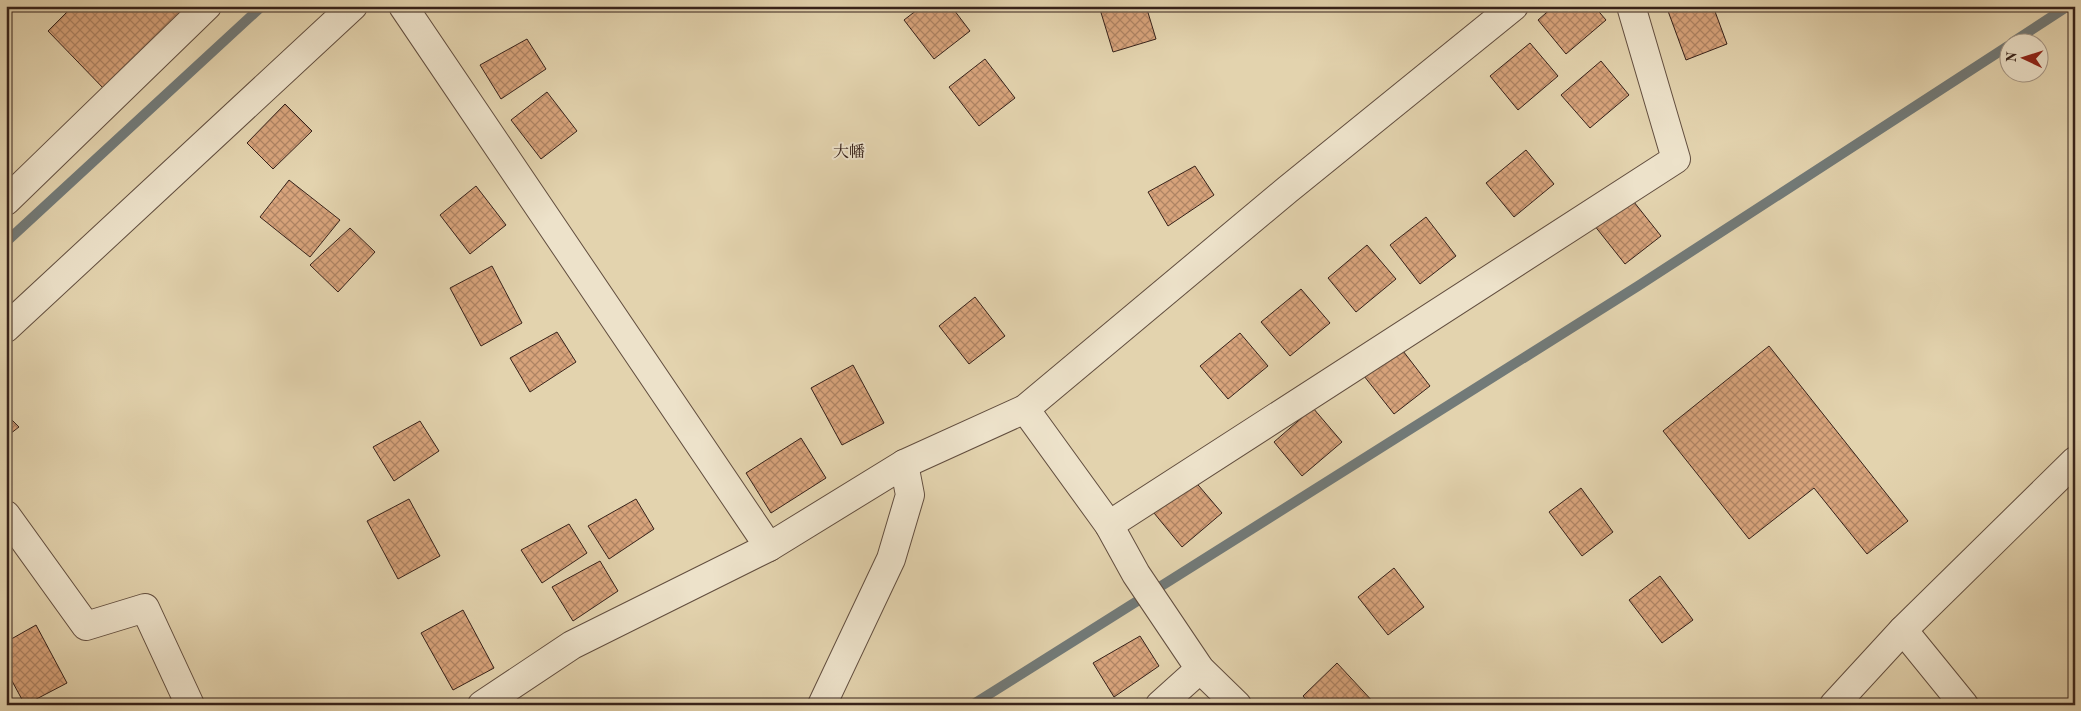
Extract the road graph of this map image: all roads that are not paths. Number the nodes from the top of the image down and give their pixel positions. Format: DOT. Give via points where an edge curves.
graph roads {
  1 [pos="207,6"];
  2 [pos="353,6"];
  3 [pos="403,6"];
  4 [pos="1514,6"];
  5 [pos="1631,6"];
  6 [pos="6,201"];
  7 [pos="6,328"];
  8 [pos="1025,409"];
  9 [pos="2075,461"];
  10 [pos="904,464"];
  11 [pos="6,516"];
  12 [pos="1109,525"];
  13 [pos="769,547"];
  14 [pos="1903,630"];
  15 [pos="1200,669"];
  16 [pos="190,705"];
  17 [pos="482,705"];
  18 [pos="822,705"];
  19 [pos="1160,705"];
  20 [pos="1237,705"];
  21 [pos="1834,705"];
  22 [pos="1964,705"];
  1 -- 6 [label="street"];
  2 -- 7 [label="street"];
  3 -- 13 [label="street"];
  4 -- 8 [label="street"];
  5 -- 12 [label="street" via="1676,159"];
  8 -- 10 [label="street"];
  8 -- 12 [label="street"];
  9 -- 14 [label="street"];
  10 -- 13 [label="street"];
  10 -- 18 [label="street" via="910,495 891,559"];
  11 -- 16 [label="street" via="86,626 145,608"];
  12 -- 15 [label="street" via="1136,574"];
  13 -- 17 [label="street" via="572,645"];
  14 -- 21 [label="street"];
  14 -- 22 [label="street"];
  15 -- 19 [label="street"];
  15 -- 20 [label="street"];
}
